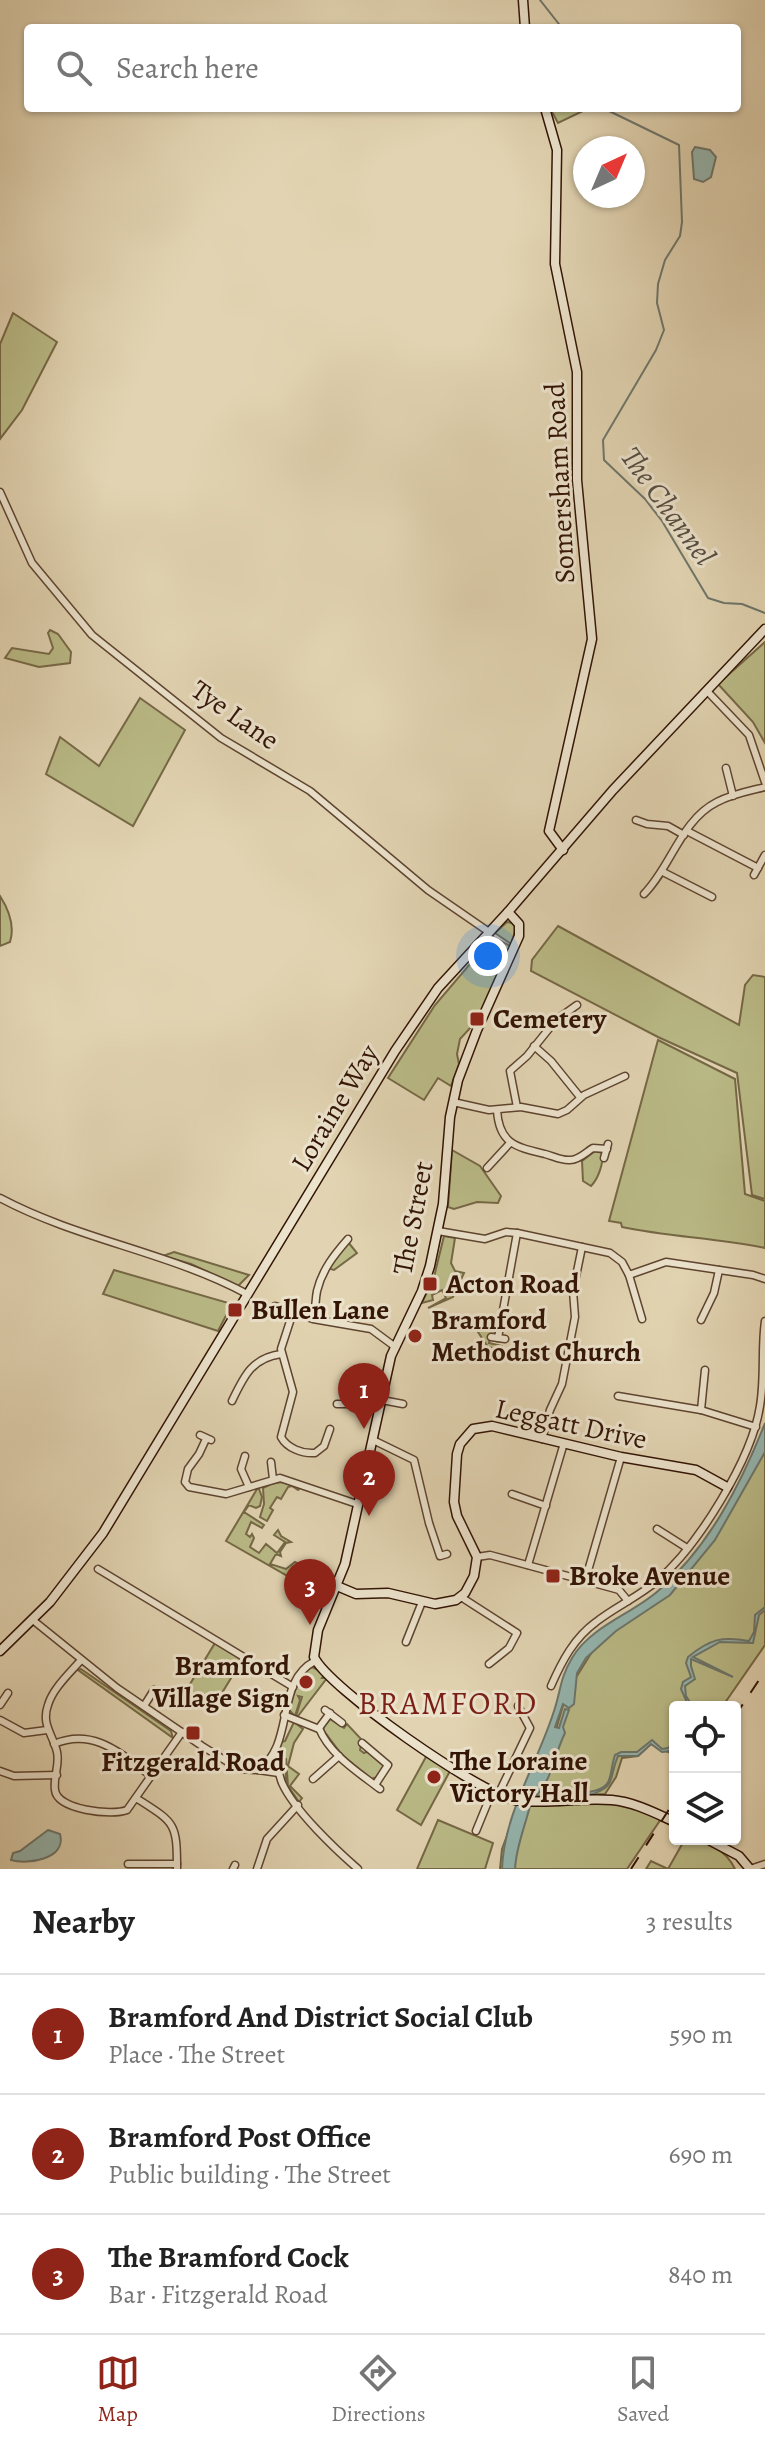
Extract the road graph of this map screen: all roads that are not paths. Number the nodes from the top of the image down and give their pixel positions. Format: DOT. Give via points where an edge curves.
graph roads {
  1 [pos="523,0"];
  2 [pos="525,24"];
  3 [pos="546,112"];
  4 [pos="0,492"];
  5 [pos="765,629"];
  6 [pos="707,691"];
  7 [pos="726,768"];
  8 [pos="765,784"];
  9 [pos="733,796"];
  10 [pos="636,820"];
  11 [pos="686,833"];
  12 [pos="563,850"];
  13 [pos="765,855"];
  14 [pos="756,871"];
  15 [pos="663,872"];
  16 [pos="765,873"];
  17 [pos="644,894"];
  18 [pos="712,897"];
  19 [pos="508,912"];
  20 [pos="489,932"];
  21 [pos="577,1005"];
  22 [pos="534,1046"];
  23 [pos="625,1076"];
  24 [pos="580,1097"];
  25 [pos="453,1102"];
  26 [pos="517,1107"];
  27 [pos="497,1110"];
  28 [pos="510,1143"];
  29 [pos="604,1158"];
  30 [pos="487,1168"];
  31 [pos="0,1198"];
  32 [pos="438,1231"];
  33 [pos="517,1233"];
  34 [pos="348,1239"];
  35 [pos="582,1247"];
  36 [pos="719,1270"];
  37 [pos="629,1275"];
  38 [pos="765,1279"];
  39 [pos="247,1294"];
  40 [pos="275,1306"];
  41 [pos="293,1312"];
  42 [pos="313,1318"];
  43 [pos="642,1319"];
  44 [pos="701,1320"];
  45 [pos="765,1321"];
  46 [pos="498,1338"];
  47 [pos="394,1346"];
  48 [pos="281,1354"];
  49 [pos="705,1370"];
  50 [pos="384,1385"];
  51 [pos="345,1390"];
  52 [pos="354,1392"];
  53 [pos="618,1396"];
  54 [pos="382,1400"];
  55 [pos="232,1401"];
  56 [pos="337,1404"];
  57 [pos="403,1404"];
  58 [pos="701,1410"];
  59 [pos="756,1427"];
  60 [pos="330,1429"];
  61 [pos="206,1438"];
  62 [pos="542,1439"];
  63 [pos="373,1440"];
  64 [pos="564,1443"];
  65 [pos="245,1456"];
  66 [pos="621,1457"];
  67 [pos="271,1462"];
  68 [pos="273,1479"];
  69 [pos="249,1487"];
  70 [pos="727,1487"];
  71 [pos="512,1494"];
  72 [pos="357,1504"];
  73 [pos="546,1506"];
  74 [pos="657,1529"];
  75 [pos="687,1548"];
  76 [pos="447,1554"];
  77 [pos="477,1557"];
  78 [pos="528,1565"];
  79 [pos="104,1569"];
  80 [pos="585,1581"];
  81 [pos="337,1586"];
  82 [pos="461,1597"];
  83 [pos="628,1601"];
  84 [pos="422,1602"];
  85 [pos="34,1621"];
  86 [pos="522,1624"];
  87 [pos="517,1633"];
  88 [pos="406,1642"];
  89 [pos="0,1651"];
  90 [pos="81,1660"];
  91 [pos="315,1661"];
  92 [pos="489,1664"];
  93 [pos="551,1686"];
  94 [pos="293,1687"];
  95 [pos="154,1690"];
  96 [pos="8,1693"];
  97 [pos="0,1705"];
  98 [pos="144,1706"];
  99 [pos="523,1708"];
  100 [pos="284,1715"];
  101 [pos="0,1720"];
  102 [pos="342,1723"];
  103 [pos="319,1729"];
  104 [pos="47,1730"];
  105 [pos="182,1732"];
  106 [pos="362,1743"];
  107 [pos="54,1744"];
  108 [pos="275,1752"];
  109 [pos="339,1756"];
  110 [pos="258,1770"];
  111 [pos="0,1771"];
  112 [pos="279,1773"];
  113 [pos="57,1775"];
  114 [pos="151,1776"];
  115 [pos="313,1779"];
  116 [pos="495,1794"];
  117 [pos="136,1798"];
  118 [pos="298,1805"];
  119 [pos="669,1820"];
  120 [pos="476,1831"];
  121 [pos="718,1845"];
  122 [pos="128,1864"];
  123 [pos="765,1864"];
  124 [pos="177,1866"];
  125 [pos="257,1869"];
  126 [pos="358,1869"];
  127 [pos="750,1869"];
  1 -- 2 [label="main road"];
  3 -- 12 [label="main road, Somersham Road" via="557,150 555,264 577,372 577,480 592,639 549,831"];
  4 -- 20 [label="street, Tye Lane" via="32,563 92,635 221,738 310,791 428,890"];
  5 -- 6 [label="main road, Loraine Way"];
  6 -- 8 [label="street" via="749,735"];
  6 -- 12 [label="main road, Loraine Way"];
  7 -- 9 [label="street"];
  8 -- 9 [label="street"];
  9 -- 11 [label="street" via="709,806"];
  10 -- 11 [label="street"];
  11 -- 14 [label="street"];
  11 -- 15 [label="street"];
  12 -- 19 [label="main road, Loraine Way"];
  13 -- 14 [label="street"];
  14 -- 16 [label="street"];
  15 -- 17 [label="street"];
  15 -- 18 [label="street"];
  19 -- 20 [label="main road, Loraine Way"];
  19 -- 25 [label="main road, The Street" via="519,924 519,936 461,1069"];
  20 -- 39 [label="main road, Loraine Way" via="438,988 395,1051"];
  21 -- 22 [label="street"];
  22 -- 24 [label="street"];
  22 -- 26 [label="street" via="509,1073"];
  23 -- 24 [label="street"];
  24 -- 26 [label="street" via="558,1114"];
  25 -- 27 [label="street"];
  25 -- 32 [label="main road, The Street"];
  26 -- 27 [label="street"];
  27 -- 28 [label="street"];
  28 -- 29 [label="street" via="569,1160 608,1147"];
  28 -- 30 [label="street"];
  31 -- 39 [label="street" via="54,1224 176,1262"];
  32 -- 33 [label="street" via="485,1239"];
  32 -- 47 [label="main road, The Street" via="427,1278"];
  33 -- 35 [label="street"];
  33 -- 46 [label="street"];
  34 -- 42 [label="street" via="325,1269"];
  35 -- 37 [label="street" via="612,1254"];
  35 -- 62 [label="street" via="562,1384"];
  36 -- 37 [label="street" via="666,1262"];
  36 -- 38 [label="street"];
  36 -- 44 [label="street"];
  37 -- 43 [label="street"];
  39 -- 85 [label="main road, Loraine Way" via="103,1533"];
  40 -- 41 [label="street"];
  41 -- 42 [label="street"];
  41 -- 48 [label="street"];
  42 -- 47 [label="street" via="366,1328"];
  45 -- 59 [label="street"];
  47 -- 50 [label="main road, The Street"];
  48 -- 55 [label="street" via="251,1367"];
  48 -- 60 [label="street" via="293,1392 282,1440 315,1453"];
  49 -- 58 [label="street"];
  50 -- 52 [label="street" via="366,1384"];
  50 -- 54 [label="main road, The Street"];
  51 -- 52 [label="street"];
  52 -- 56 [label="street" via="348,1404"];
  53 -- 58 [label="street"];
  54 -- 57 [label="street"];
  54 -- 63 [label="main road, The Street"];
  58 -- 59 [label="street"];
  59 -- 70 [label="street"];
  61 -- 69 [label="street" via="185,1484 221,1493"];
  62 -- 64 [label="main road, Leggatt Drive"];
  62 -- 77 [label="main road, Leggatt Drive" via="482,1426 460,1444 454,1502"];
  63 -- 72 [label="main road, The Street"];
  63 -- 76 [label="street" via="414,1460 440,1556"];
  64 -- 66 [label="main road, Leggatt Drive"];
  64 -- 73 [label="street"];
  65 -- 69 [label="street" via="241,1470"];
  66 -- 70 [label="main road, Leggatt Drive" via="696,1470"];
  66 -- 80 [label="street"];
  67 -- 68 [label="street"];
  68 -- 69 [label="street"];
  68 -- 72 [label="street" via="291,1480"];
  70 -- 75 [label="street"];
  71 -- 73 [label="street"];
  72 -- 81 [label="main road, The Street"];
  73 -- 78 [label="street"];
  74 -- 75 [label="street"];
  75 -- 83 [label="street" via="663,1575"];
  77 -- 78 [label="street"];
  77 -- 82 [label="main road" via="472,1582"];
  78 -- 80 [label="street"];
  79 -- 94 [label="street"];
  80 -- 83 [label="street" via="619,1590"];
  81 -- 84 [label="main road" via="356,1594 388,1593"];
  81 -- 91 [label="main road" via="318,1630"];
  82 -- 84 [label="main road" via="440,1604"];
  82 -- 87 [label="street"];
  83 -- 93 [label="street" via="583,1633"];
  84 -- 88 [label="street"];
  85 -- 89 [label="main road, Loraine Way"];
  85 -- 90 [label="street"];
  86 -- 87 [label="street"];
  87 -- 92 [label="street" via="509,1648"];
  90 -- 98 [label="street"];
  90 -- 104 [label="street" via="49,1702"];
  91 -- 94 [label="street" via="302,1670"];
  91 -- 116 [label="main road" via="401,1733"];
  94 -- 100 [label="street"];
  95 -- 98 [label="street"];
  96 -- 97 [label="street"];
  98 -- 105 [label="street"];
  99 -- 116 [label="street" via="528,1732"];
  100 -- 103 [label="street"];
  100 -- 108 [label="street"];
  101 -- 104 [label="street" via="24,1733"];
  102 -- 103 [label="street" via="327,1712"];
  103 -- 109 [label="street"];
  104 -- 107 [label="street"];
  105 -- 110 [label="street" via="239,1769"];
  105 -- 114 [label="street"];
  106 -- 109 [label="street" via="388,1765 378,1787"];
  107 -- 113 [label="street"];
  107 -- 114 [label="street" via="100,1741"];
  108 -- 110 [label="street"];
  108 -- 112 [label="street"];
  109 -- 115 [label="street"];
  110 -- 112 [label="street"];
  111 -- 113 [label="street" via="14,1776"];
  112 -- 118 [label="street"];
  113 -- 117 [label="street" via="56,1795 68,1805 118,1813"];
  114 -- 117 [label="street"];
  116 -- 119 [label="main road" via="538,1803 613,1800"];
  116 -- 120 [label="street"];
  117 -- 124 [label="street" via="172,1824"];
  118 -- 125 [label="street" via="267,1839"];
  118 -- 126 [label="street"];
  121 -- 127 [label="main road"];
  122 -- 124 [label="street"];
  123 -- 127 [label="street"];
}
